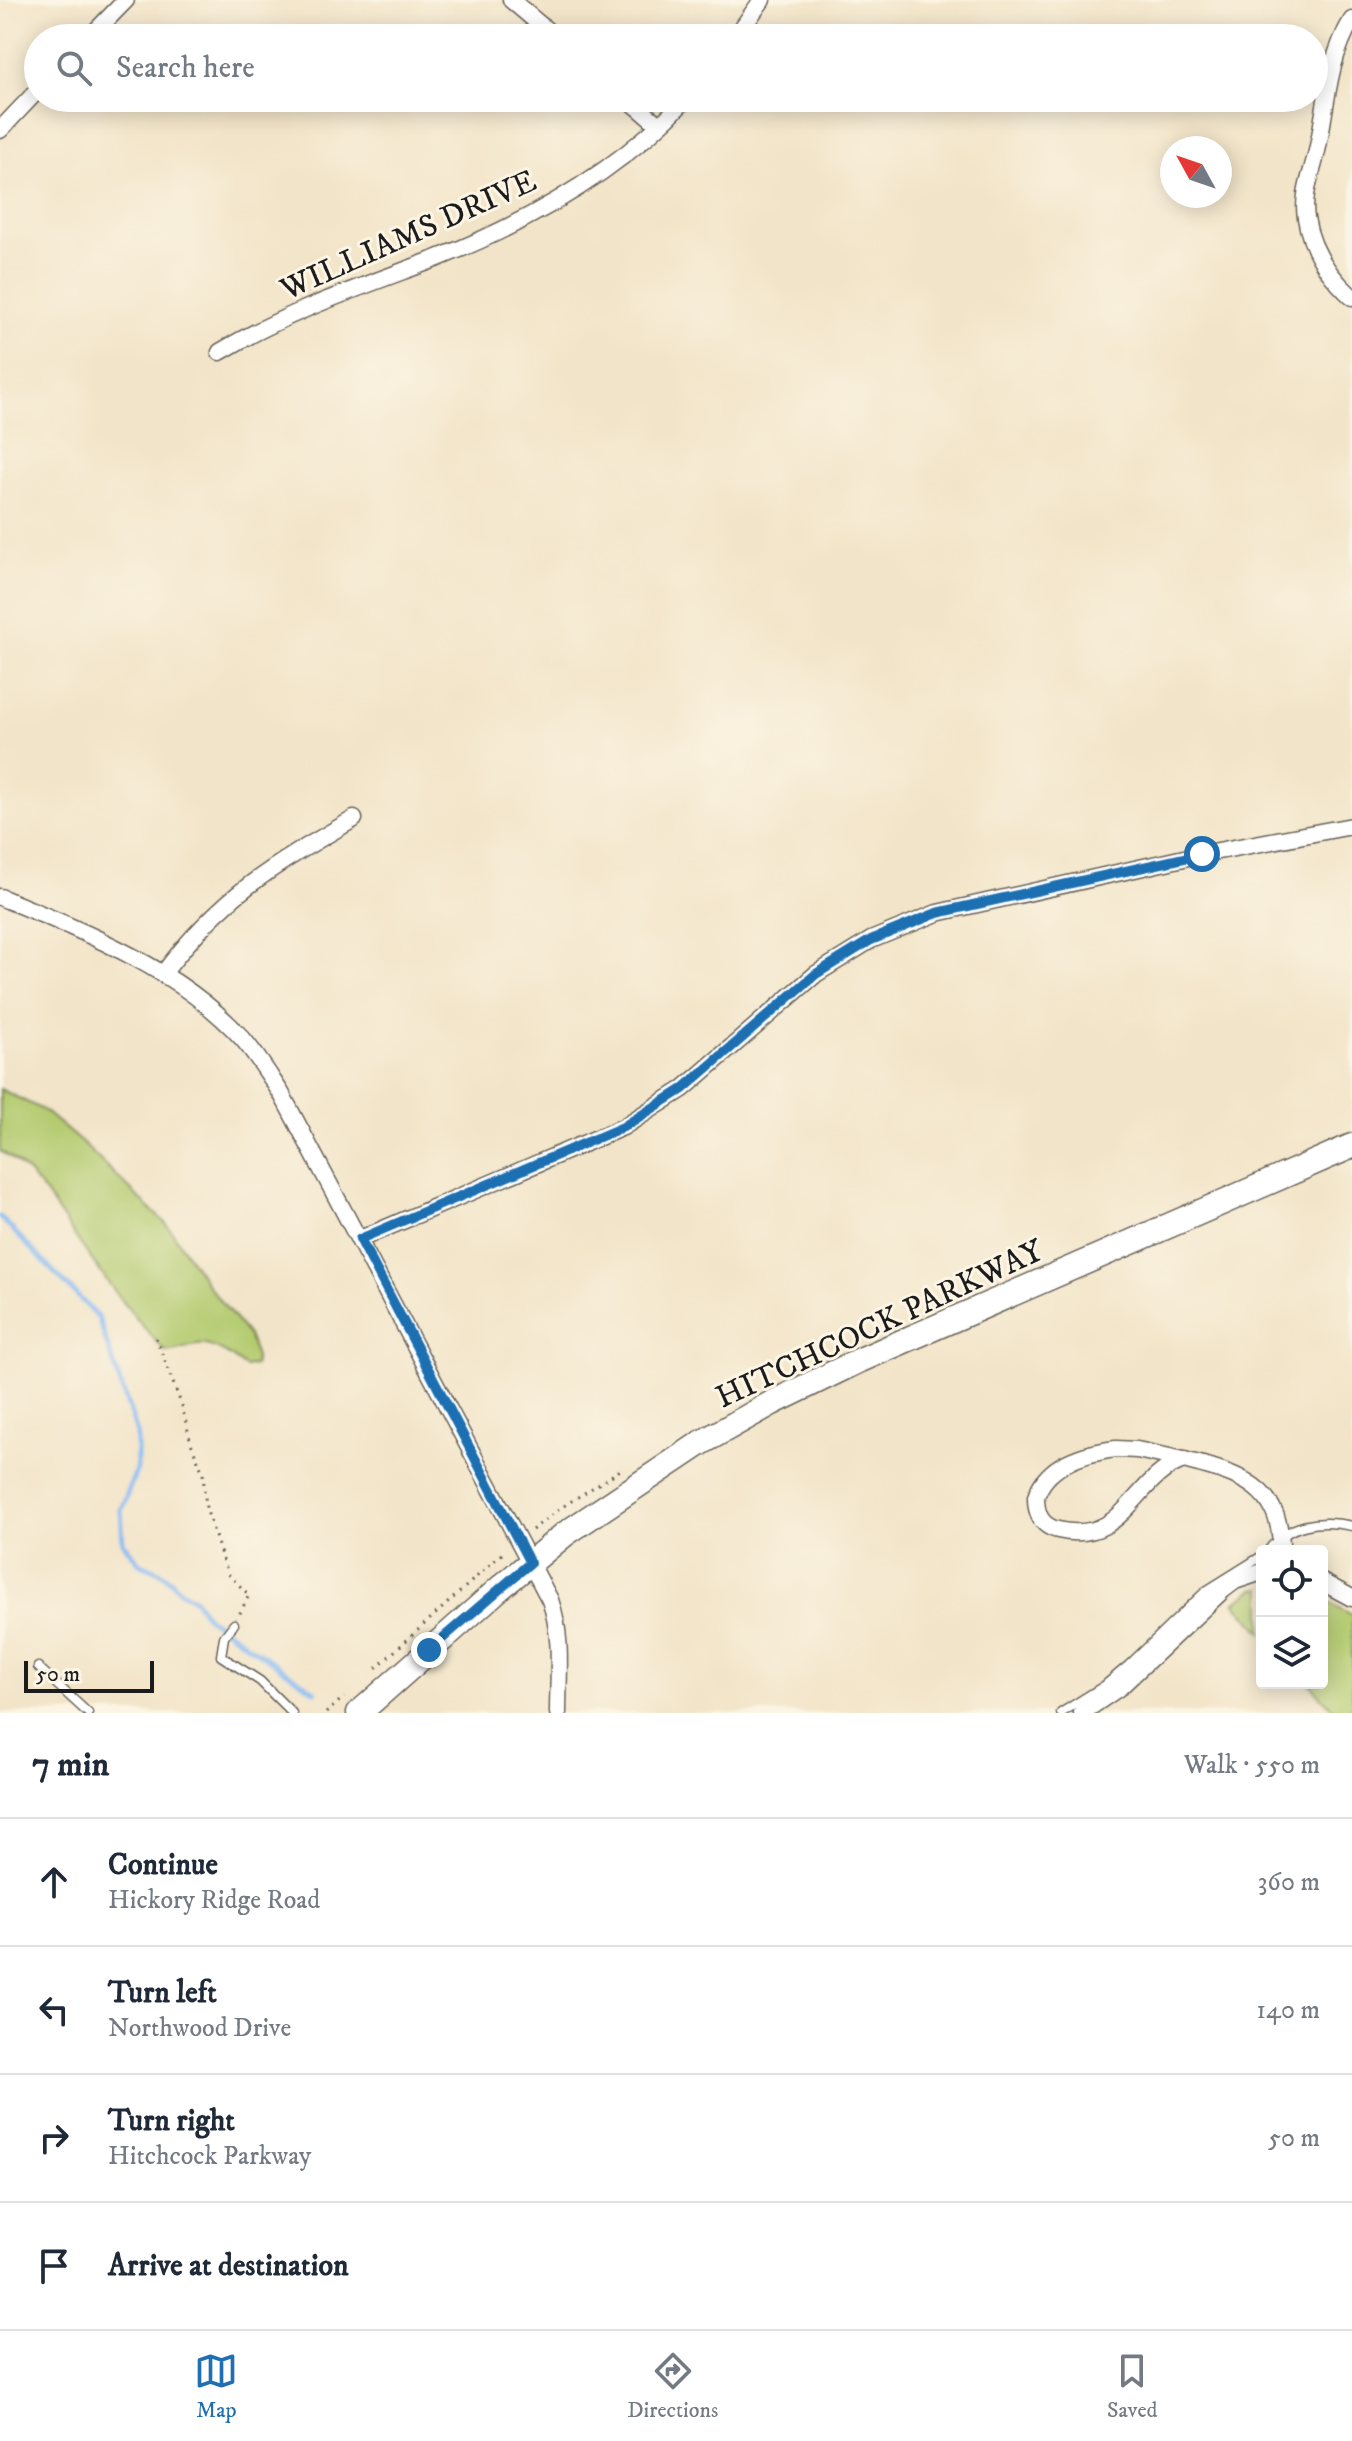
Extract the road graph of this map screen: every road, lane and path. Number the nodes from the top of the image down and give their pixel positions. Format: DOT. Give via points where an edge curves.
graph roads {
  1 [pos="126,0"];
  2 [pos="511,0"];
  3 [pos="762,0"];
  4 [pos="1352,20"];
  5 [pos="103,24"];
  6 [pos="539,24"];
  7 [pos="745,24"];
  8 [pos="1328,84"];
  9 [pos="24,105"];
  10 [pos="644,112"];
  11 [pos="672,112"];
  12 [pos="1324,112"];
  13 [pos="659,125"];
  14 [pos="0,130"];
  15 [pos="1352,297"];
  16 [pos="220,352"];
  17 [pos="354,819"];
  18 [pos="1352,826"];
  19 [pos="0,897"];
  20 [pos="163,974"];
  21 [pos="1352,1146"];
  22 [pos="360,1239"];
  23 [pos="156,1338"];
  24 [pos="1184,1460"];
  25 [pos="1352,1526"];
  26 [pos="1281,1544"];
  27 [pos="1256,1560"];
  28 [pos="530,1563"];
  29 [pos="1256,1574"];
  30 [pos="1328,1585"];
  31 [pos="1352,1598"];
  32 [pos="234,1624"];
  33 [pos="38,1667"];
  34 [pos="88,1713"];
  35 [pos="292,1713"];
  36 [pos="359,1713"];
  37 [pos="558,1713"];
  38 [pos="1061,1713"];
  39 [pos="1082,1713"];
  1 -- 5 [label="street"];
  2 -- 6 [label="street"];
  3 -- 7 [label="street"];
  4 -- 8 [label="street"];
  9 -- 14 [label="street"];
  10 -- 13 [label="street"];
  11 -- 13 [label="street, WILLIAMS DRIVE"];
  12 -- 15 [label="street" via="1305,201 1308,227 1322,263"];
  13 -- 16 [label="street, WILLIAMS DRIVE" via="619,159 507,227 290,315"];
  17 -- 20 [label="street" via="244,886 187,941"];
  18 -- 22 [label="street" via="937,913 900,927 816,974 683,1089 623,1127"];
  19 -- 20 [label="street"];
  20 -- 22 [label="street" via="244,1040 281,1093"];
  21 -- 28 [label="main road, HITCHCOCK PARKWAY" via="772,1403 645,1479"];
  22 -- 28 [label="street"];
  23 -- 32 [label="path" via="203,1473 206,1508 221,1555 229,1575 249,1595"];
  24 -- 24 [label="street" via="1116,1449 1083,1456 1042,1482 1036,1497 1038,1513 1049,1527 1090,1532 1122,1513 1158,1474"];
  24 -- 26 [label="street" via="1254,1485 1273,1507"];
  25 -- 26 [label="lane" via="1314,1522"];
  27 -- 38 [label="lane" via="1206,1591 1129,1665"];
  28 -- 36 [label="main road, HITCHCOCK PARKWAY"];
  28 -- 37 [label="street" via="556,1621"];
  29 -- 39 [label="street" via="1223,1590 1120,1687"];
  30 -- 31 [label="street"];
  32 -- 35 [label="lane" via="224,1637 221,1656 260,1681"];
  33 -- 34 [label="lane"];
}
